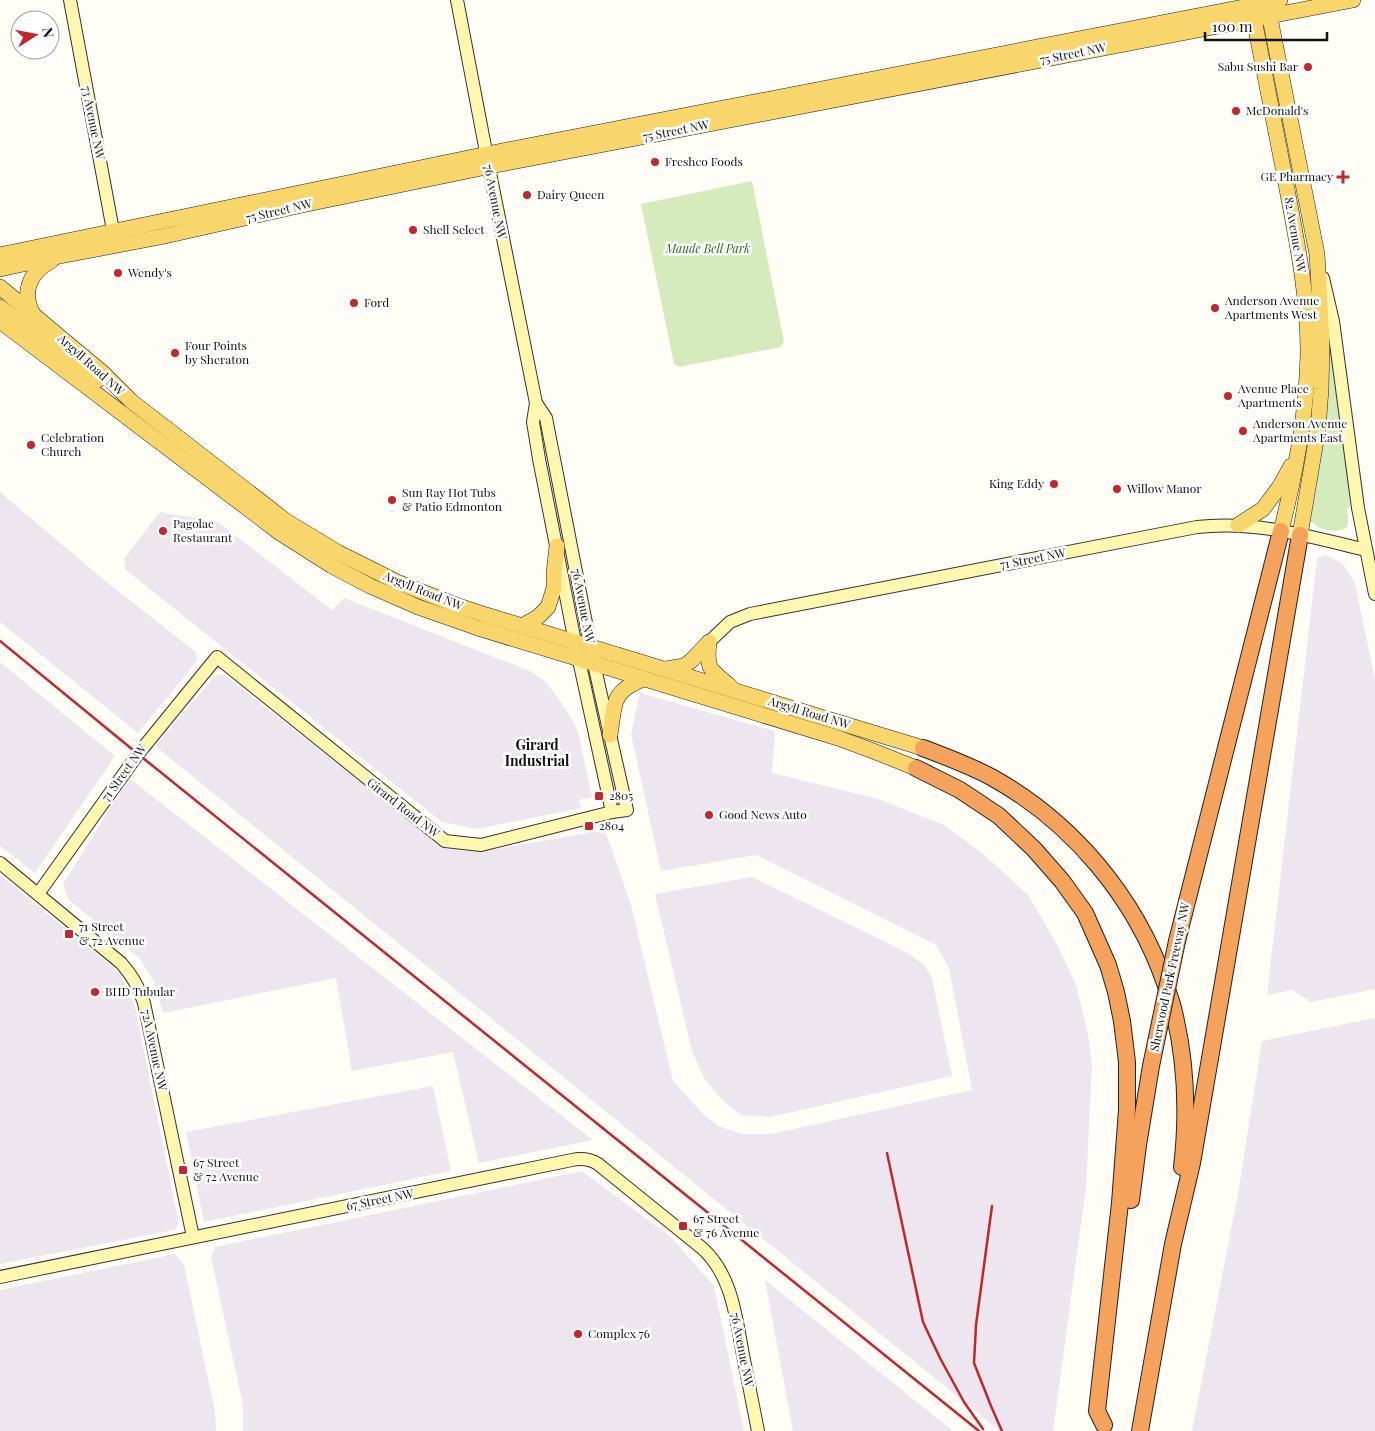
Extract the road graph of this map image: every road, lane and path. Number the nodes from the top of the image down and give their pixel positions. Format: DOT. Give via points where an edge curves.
graph roads {
  1 [pos="70,0"];
  2 [pos="457,0"];
  3 [pos="1228,0"];
  4 [pos="1353,0"];
  5 [pos="1271,5"];
  6 [pos="1252,8"];
  7 [pos="1191,17"];
  8 [pos="487,160"];
  9 [pos="115,238"];
  10 [pos="4,252"];
  11 [pos="1317,254"];
  12 [pos="60,256"];
  13 [pos="0,269"];
  14 [pos="0,287"];
  15 [pos="0,306"];
  16 [pos="34,316"];
  17 [pos="0,321"];
  18 [pos="131,401"];
  19 [pos="536,403"];
  20 [pos="1298,454"];
  21 [pos="1238,525"];
  22 [pos="1281,531"];
  23 [pos="1300,535"];
  24 [pos="557,546"];
  25 [pos="1366,550"];
  26 [pos="1375,594"];
  27 [pos="522,626"];
  28 [pos="575,642"];
  29 [pos="709,642"];
  30 [pos="592,647"];
  31 [pos="217,657"];
  32 [pos="578,659"];
  33 [pos="594,664"];
  34 [pos="664,670"];
  35 [pos="643,679"];
  36 [pos="734,690"];
  37 [pos="610,735"];
  38 [pos="923,748"];
  39 [pos="916,768"];
  40 [pos="627,810"];
  41 [pos="612,812"];
  42 [pos="0,863"];
  43 [pos="38,894"];
  44 [pos="193,1238"];
  45 [pos="1173,1244"];
  46 [pos="721,1271"];
  47 [pos="0,1277"];
  48 [pos="1103,1428"];
  49 [pos="758,1431"];
  50 [pos="1140,1431"];
  1 -- 9 [label="street, 73 Avenue NW"];
  2 -- 8 [label="street, 76 Avenue NW"];
  3 -- 7 [label="main road"];
  4 -- 5 [label="main road, 75 Street NW"];
  5 -- 6 [label="main road, 75 Street NW"];
  5 -- 11 [label="main road, 82 Avenue NW"];
  6 -- 7 [label="main road, 75 Street NW"];
  6 -- 8 [label="main road, 75 Street NW"];
  6 -- 20 [label="main road, 82 Avenue NW" via="1304,287 1308,352 1304,421"];
  7 -- 8 [label="main road, 75 Street NW"];
  8 -- 9 [label="main road, 75 Street NW"];
  8 -- 19 [label="street, 76 Avenue NW"];
  9 -- 10 [label="main road, 75 Street NW"];
  9 -- 12 [label="main road, 75 Street NW"];
  11 -- 23 [label="main road, 82 Avenue NW" via="1321,389 1318,429"];
  11 -- 25 [label="street, 82 Avenue NW" via="1333,321"];
  12 -- 13 [label="main road, 75 Street NW"];
  12 -- 16 [label="main road" via="36,271 30,284 28,299"];
  14 -- 16 [label="main road, Argyll Road NW"];
  15 -- 18 [label="main road" via="86,372"];
  16 -- 18 [label="main road, Argyll Road NW" via="103,373"];
  17 -- 32 [label="main road, Argyll Road NW" via="256,516 332,566 390,596 435,614"];
  18 -- 27 [label="main road, Argyll Road NW" via="278,515 332,549 423,593"];
  19 -- 24 [label="street, 76 Avenue NW" via="533,422"];
  19 -- 30 [label="street, 76 Avenue NW" via="546,418"];
  20 -- 21 [label="main road" via="1263,509"];
  20 -- 22 [label="main road, 82 Avenue NW"];
  21 -- 22 [label="street, 71 Street NW"];
  21 -- 29 [label="street, 71 Street NW" via="1188,529 750,614 730,622"];
  22 -- 23 [label="street, 71 Street NW"];
  22 -- 48 [label="highway, Sherwood Park Freeway NW, bridge" via="1177,941 1151,1066 1138,1145"];
  23 -- 25 [label="street, 71 Street NW"];
  23 -- 45 [label="highway" via="1192,1163"];
  24 -- 27 [label="main road" via="550,602 544,613"];
  24 -- 28 [label="street, 76 Avenue NW"];
  25 -- 26 [label="street, 82 Avenue NW"];
  27 -- 28 [label="main road, Argyll Road NW"];
  28 -- 30 [label="main road, Argyll Road NW"];
  28 -- 32 [label="street, 76 Avenue NW"];
  29 -- 34 [label="main road" via="684,666"];
  29 -- 36 [label="main road" via="710,668"];
  30 -- 33 [label="street, 76 Avenue NW"];
  30 -- 34 [label="main road, Argyll Road NW"];
  31 -- 41 [label="street, Girard Road NW" via="445,841 481,845"];
  31 -- 43 [label="street, 71 Street NW" via="138,754"];
  32 -- 33 [label="main road, Argyll Road NW"];
  32 -- 41 [label="street, 76 Avenue NW"];
  33 -- 35 [label="main road, Argyll Road NW"];
  33 -- 37 [label="street, 76 Avenue NW"];
  34 -- 36 [label="main road, Argyll Road NW"];
  35 -- 37 [label="main road" via="628,685 616,699"];
  35 -- 39 [label="main road, Argyll Road NW" via="838,738"];
  36 -- 38 [label="main road, Argyll Road NW"];
  37 -- 40 [label="street, 76 Avenue NW"];
  38 -- 45 [label="highway" via="994,779 1049,817 1079,844 1110,879 1157,961 1174,1010 1183,1076 1183,1159"];
  39 -- 48 [label="highway" via="960,790 999,816 1034,849 1085,914 1108,965 1116,992 1127,1062 1127,1110 1097,1411"];
  40 -- 41 [label="street, Girard Road NW"];
  42 -- 43 [label="street, 72A Avenue NW"];
  43 -- 44 [label="street, 72A Avenue NW" via="121,963 138,986"];
  44 -- 46 [label="street, 67 Street NW" via="584,1159 598,1164 702,1248"];
  44 -- 47 [label="street, 67 Street NW"];
  45 -- 50 [label="highway"];
  46 -- 49 [label="street, 76 Avenue NW" via="731,1298"];
}
